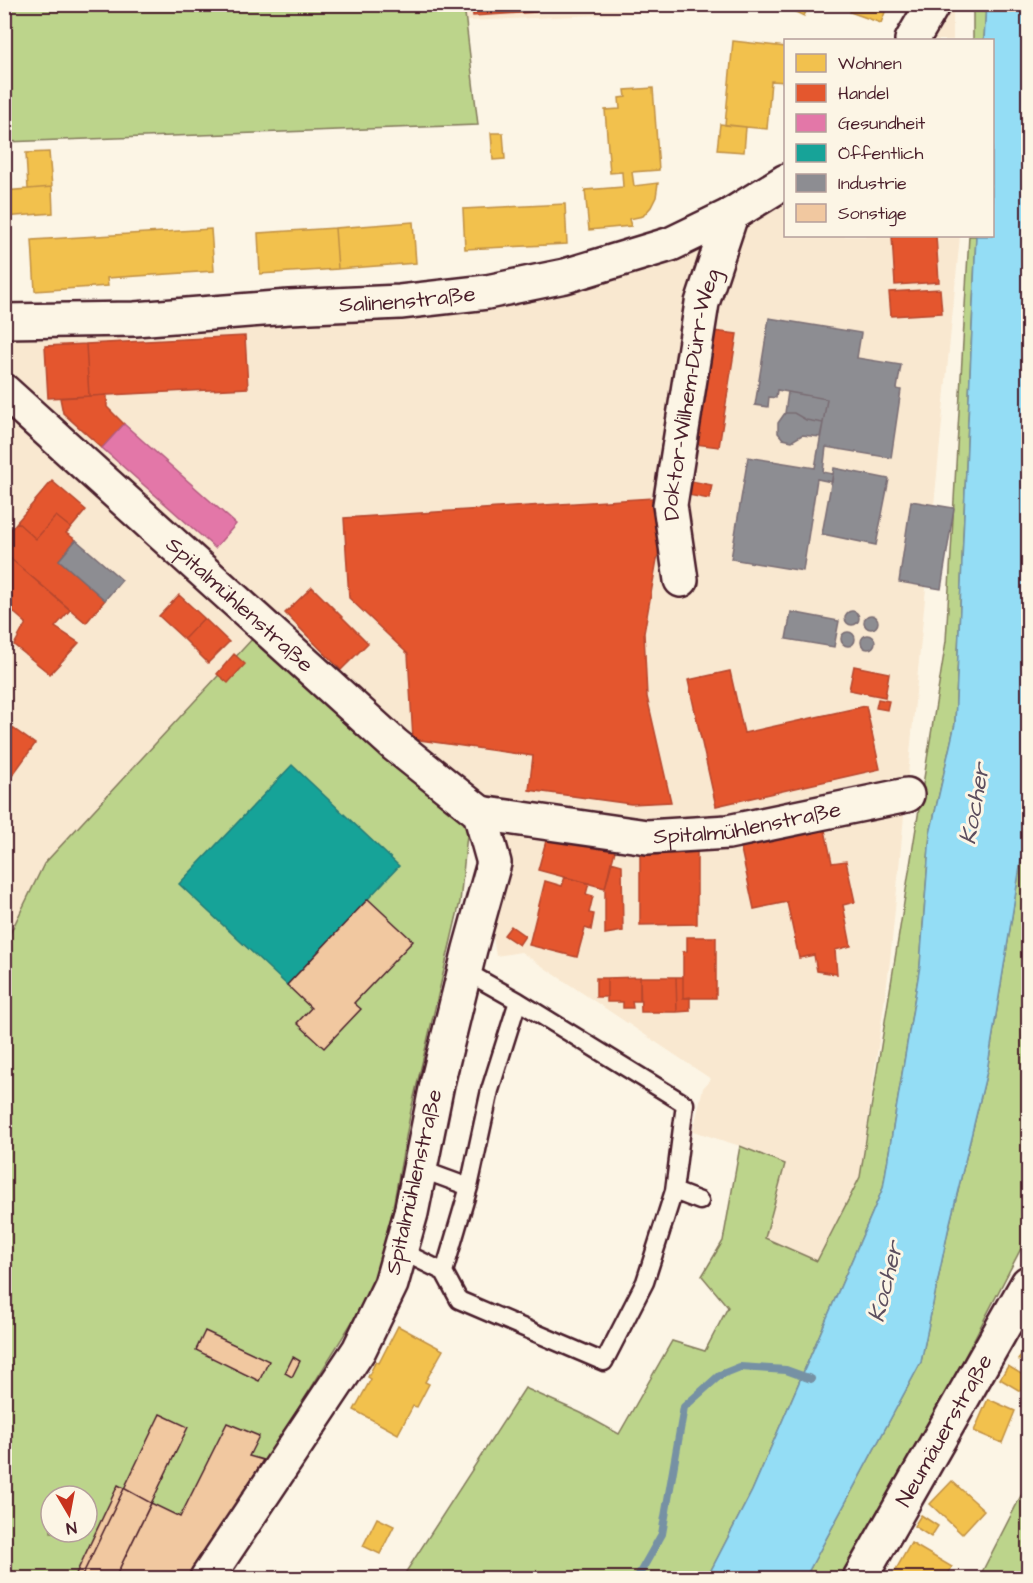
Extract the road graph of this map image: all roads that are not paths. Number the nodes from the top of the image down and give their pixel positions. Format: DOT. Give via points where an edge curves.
graph roads {
  1 [pos="933,4"];
  2 [pos="913,39"];
  3 [pos="784,182"];
  4 [pos="731,214"];
  5 [pos="4,321"];
  6 [pos="4,391"];
  7 [pos="681,580"];
  8 [pos="907,795"];
  9 [pos="480,813"];
  10 [pos="465,971"];
  11 [pos="518,1001"];
  12 [pos="420,1169"];
  13 [pos="469,1187"];
  14 [pos="674,1191"];
  15 [pos="700,1201"];
  16 [pos="401,1251"];
  17 [pos="444,1272"];
  18 [pos="1029,1282"];
  19 [pos="207,1578"];
  20 [pos="860,1578"];
  1 -- 2 [label="street"];
  3 -- 4 [label="street, Salinenstraße"];
  4 -- 5 [label="street, Salinenstraße" via="654,250 565,276 488,292 400,302 135,319"];
  4 -- 7 [label="street, Doktor-Wilhem-Dürr-Weg" via="702,303 670,505"];
  6 -- 9 [label="street, Spitalmühlenstraße" via="395,745"];
  8 -- 9 [label="street, Spitalmühlenstraße" via="728,832 647,837"];
  9 -- 10 [label="street, Spitalmühlenstraße" via="494,863"];
  10 -- 11 [label="lane"];
  10 -- 12 [label="street, Spitalmühlenstraße"];
  11 -- 13 [label="lane" via="490,1090"];
  11 -- 14 [label="lane" via="685,1104"];
  12 -- 13 [label="lane"];
  12 -- 16 [label="street, Spitalmühlenstraße"];
  13 -- 17 [label="lane"];
  14 -- 15 [label="lane"];
  14 -- 17 [label="lane" via="645,1282 604,1362 459,1300"];
  16 -- 17 [label="lane"];
  16 -- 19 [label="street, Spitalmühlenstraße" via="391,1284 360,1350"];
  18 -- 20 [label="street, Neumäuerstraße"];
}
